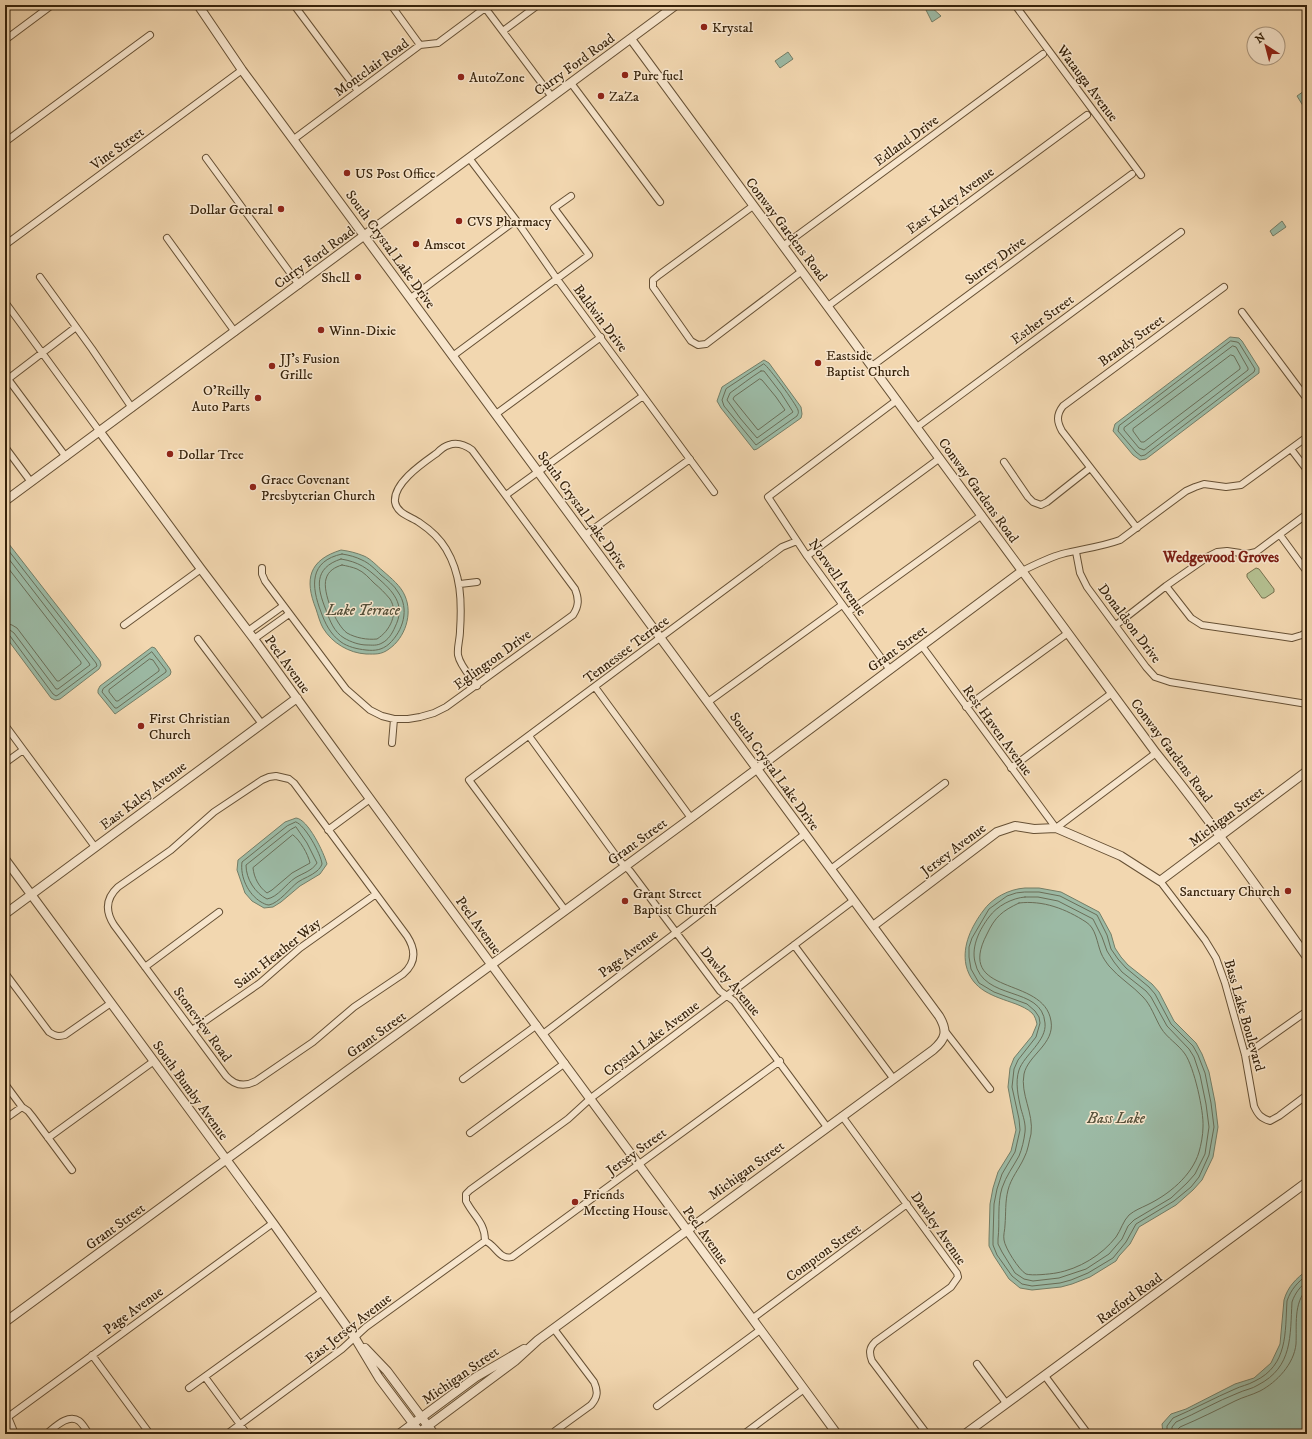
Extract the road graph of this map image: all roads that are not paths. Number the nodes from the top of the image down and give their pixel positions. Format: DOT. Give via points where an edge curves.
graph roads {
  1 [pos="52,5"];
  2 [pos="198,5"];
  3 [pos="294,5"];
  4 [pos="391,5"];
  5 [pos="538,5"];
  6 [pos="1015,5"];
  7 [pos="674,6"];
  8 [pos="484,7"];
  9 [pos="503,31"];
  10 [pos="150,35"];
  11 [pos="631,39"];
  12 [pos="5,40"];
  13 [pos="420,45"];
  14 [pos="1043,54"];
  15 [pos="242,70"];
  16 [pos="571,83"];
  17 [pos="358,91"];
  18 [pos="552,97"];
  19 [pos="1087,115"];
  20 [pos="294,139"];
  21 [pos="5,142"];
  22 [pos="206,158"];
  23 [pos="469,158"];
  24 [pos="1132,174"];
  25 [pos="1141,174"];
  26 [pos="571,196"];
  27 [pos="660,202"];
  28 [pos="753,206"];
  29 [pos="516,220"];
  30 [pos="1181,232"];
  31 [pos="365,235"];
  32 [pos="166,238"];
  33 [pos="5,245"];
  34 [pos="783,246"];
  35 [pos="802,271"];
  36 [pos="40,277"];
  37 [pos="557,279"];
  38 [pos="299,285"];
  39 [pos="1224,287"];
  40 [pos="411,298"];
  41 [pos="5,302"];
  42 [pos="828,306"];
  43 [pos="1242,312"];
  44 [pos="76,327"];
  45 [pos="235,332"];
  46 [pos="601,337"];
  47 [pos="42,353"];
  48 [pos="454,355"];
  49 [pos="872,366"];
  50 [pos="7,377"];
  51 [pos="643,396"];
  52 [pos="1307,399"];
  53 [pos="897,400"];
  54 [pos="132,408"];
  55 [pos="496,414"];
  56 [pos="917,427"];
  57 [pos="100,432"];
  58 [pos="1307,437"];
  59 [pos="5,447"];
  60 [pos="1291,449"];
  61 [pos="66,457"];
  62 [pos="690,458"];
  63 [pos="940,458"];
  64 [pos="1004,462"];
  65 [pos="1090,468"];
  66 [pos="1307,470"];
  67 [pos="539,472"];
  68 [pos="31,482"];
  69 [pos="714,492"];
  70 [pos="506,495"];
  71 [pos="5,502"];
  72 [pos="1307,514"];
  73 [pos="982,515"];
  74 [pos="1137,528"];
  75 [pos="585,535"];
  76 [pos="1280,535"];
  77 [pos="797,541"];
  78 [pos="1076,552"];
  79 [pos="807,556"];
  80 [pos="262,568"];
  81 [pos="201,569"];
  82 [pos="1022,571"];
  83 [pos="1307,572"];
  84 [pos="477,582"];
  85 [pos="460,584"];
  86 [pos="1166,586"];
  87 [pos="842,604"];
  88 [pos="283,606"];
  89 [pos="848,612"];
  90 [pos="289,614"];
  91 [pos="1116,624"];
  92 [pos="124,625"];
  93 [pos="248,631"];
  94 [pos="1068,632"];
  95 [pos="1307,632"];
  96 [pos="661,638"];
  97 [pos="198,639"];
  98 [pos="254,639"];
  99 [pos="922,646"];
  100 [pos="890,670"];
  101 [pos="477,686"];
  102 [pos="595,688"];
  103 [pos="1112,692"];
  104 [pos="297,698"];
  105 [pos="708,702"];
  106 [pos="1307,704"];
  107 [pos="966,706"];
  108 [pos="394,719"];
  109 [pos="262,724"];
  110 [pos="5,725"];
  111 [pos="529,736"];
  112 [pos="392,743"];
  113 [pos="23,750"];
  114 [pos="1156,753"];
  115 [pos="5,763"];
  116 [pos="757,768"];
  117 [pos="1011,768"];
  118 [pos="1307,771"];
  119 [pos="945,783"];
  120 [pos="370,799"];
  121 [pos="691,818"];
  122 [pos="1056,828"];
  123 [pos="328,830"];
  124 [pos="805,834"];
  125 [pos="1220,836"];
  126 [pos="95,847"];
  127 [pos="5,859"];
  128 [pos="625,866"];
  129 [pos="831,869"];
  130 [pos="1160,881"];
  131 [pos="31,894"];
  132 [pos="376,894"];
  133 [pos="854,900"];
  134 [pos="566,910"];
  135 [pos="219,912"];
  136 [pos="5,914"];
  137 [pos="873,926"];
  138 [pos="676,932"];
  139 [pos="794,945"];
  140 [pos="1307,957"];
  141 [pos="492,964"];
  142 [pos="146,966"];
  143 [pos="5,973"];
  144 [pos="726,995"];
  145 [pos="111,1003"];
  146 [pos="1307,1011"];
  147 [pos="537,1025"];
  148 [pos="192,1030"];
  149 [pos="945,1031"];
  150 [pos="543,1034"];
  151 [pos="1245,1055"];
  152 [pos="154,1061"];
  153 [pos="780,1061"];
  154 [pos="565,1063"];
  155 [pos="893,1078"];
  156 [pos="463,1079"];
  157 [pos="5,1084"];
  158 [pos="990,1089"];
  159 [pos="1307,1095"];
  160 [pos="591,1098"];
  161 [pos="22,1107"];
  162 [pos="842,1116"];
  163 [pos="5,1119"];
  164 [pos="827,1127"];
  165 [pos="470,1133"];
  166 [pos="48,1138"];
  167 [pos="226,1161"];
  168 [pos="638,1164"];
  169 [pos="72,1170"];
  170 [pos="1307,1182"];
  171 [pos="908,1204"];
  172 [pos="273,1223"];
  173 [pos="687,1231"];
  174 [pos="484,1241"];
  175 [pos="322,1292"];
  176 [pos="752,1318"];
  177 [pos="5,1322"];
  178 [pos="554,1329"];
  179 [pos="760,1330"];
  180 [pos="355,1338"];
  181 [pos="538,1340"];
  182 [pos="92,1355"];
  183 [pos="977,1364"];
  184 [pos="1045,1376"];
  185 [pos="205,1377"];
  186 [pos="189,1388"];
  187 [pos="804,1389"];
  188 [pos="1006,1403"];
  189 [pos="657,1406"];
  190 [pos="7,1415"];
  191 [pos="422,1417"];
  192 [pos="413,1424"];
  193 [pos="240,1425"];
  194 [pos="428,1426"];
  195 [pos="555,1431"];
  196 [pos="419,1433"];
  197 [pos="15,1434"];
  198 [pos="46,1434"];
  199 [pos="89,1434"];
  200 [pos="150,1434"];
  201 [pos="227,1434"];
  202 [pos="247,1434"];
  203 [pos="399,1434"];
  204 [pos="434,1434"];
  205 [pos="744,1434"];
  206 [pos="837,1434"];
  207 [pos="927,1434"];
  208 [pos="965,1434"];
  209 [pos="1088,1434"];
  1 -- 12 [label="street"];
  2 -- 15 [label="street, South Crystal Lake Drive"];
  3 -- 17 [label="street"];
  4 -- 13 [label="street"];
  5 -- 9 [label="street"];
  6 -- 25 [label="street, Watauga Avenue"];
  7 -- 11 [label="street, Curry Ford Road"];
  8 -- 9 [label="street"];
  8 -- 13 [label="street, Montclair Road" via="438,43"];
  9 -- 18 [label="street"];
  10 -- 21 [label="street"];
  11 -- 16 [label="street, Curry Ford Road"];
  11 -- 28 [label="street, Conway Gardens Road"];
  13 -- 17 [label="street, Montclair Road"];
  14 -- 34 [label="street, Edland Drive"];
  15 -- 20 [label="street, South Crystal Lake Drive"];
  15 -- 33 [label="street, Vine Street"];
  16 -- 18 [label="street, Curry Ford Road"];
  16 -- 27 [label="street"];
  17 -- 20 [label="street, Montclair Road"];
  18 -- 23 [label="street, Curry Ford Road"];
  19 -- 42 [label="street, East Kaley Avenue"];
  20 -- 31 [label="street, South Crystal Lake Drive"];
  22 -- 38 [label="street"];
  23 -- 29 [label="street, Baldwin Drive"];
  23 -- 31 [label="street, Curry Ford Road"];
  24 -- 49 [label="street, Surrey Drive"];
  26 -- 37 [label="street" via="554,208 589,255"];
  28 -- 34 [label="street, Conway Gardens Road"];
  28 -- 35 [label="street" via="653,280 653,287 691,341 706,344"];
  29 -- 37 [label="street, Baldwin Drive"];
  29 -- 40 [label="street"];
  30 -- 56 [label="street, Esther Street"];
  31 -- 38 [label="street, Curry Ford Road"];
  31 -- 40 [label="street, South Crystal Lake Drive"];
  32 -- 45 [label="street"];
  34 -- 35 [label="street, Conway Gardens Road"];
  35 -- 42 [label="street, Conway Gardens Road"];
  36 -- 44 [label="street"];
  37 -- 46 [label="street, Baldwin Drive"];
  37 -- 48 [label="street"];
  38 -- 45 [label="street, Curry Ford Road"];
  39 -- 65 [label="street, Brandy Street" via="1062,406 1057,417 1059,426"];
  40 -- 48 [label="street, South Crystal Lake Drive"];
  41 -- 47 [label="street"];
  42 -- 49 [label="street, Conway Gardens Road"];
  43 -- 52 [label="street"];
  44 -- 47 [label="street"];
  44 -- 54 [label="street"];
  45 -- 54 [label="street, Curry Ford Road"];
  46 -- 51 [label="street, Baldwin Drive"];
  46 -- 55 [label="street"];
  47 -- 50 [label="street"];
  47 -- 57 [label="street"];
  48 -- 55 [label="street, South Crystal Lake Drive"];
  49 -- 53 [label="street, Conway Gardens Road"];
  50 -- 61 [label="street"];
  51 -- 62 [label="street, Baldwin Drive"];
  51 -- 67 [label="street"];
  53 -- 56 [label="street, Conway Gardens Road"];
  53 -- 77 [label="street, Norwell Avenue" via="768,497"];
  54 -- 57 [label="street, Curry Ford Road"];
  55 -- 67 [label="street, South Crystal Lake Drive"];
  56 -- 63 [label="street, Conway Gardens Road"];
  57 -- 61 [label="street, Curry Ford Road"];
  57 -- 81 [label="street, Peel Avenue"];
  58 -- 60 [label="street, Grant Street"];
  59 -- 68 [label="street"];
  60 -- 66 [label="street"];
  60 -- 74 [label="street, Grant Street" via="1241,485 1226,487 1204,484 1191,489"];
  61 -- 68 [label="street, Curry Ford Road"];
  62 -- 69 [label="street, Baldwin Drive"];
  62 -- 75 [label="street"];
  63 -- 73 [label="street, Conway Gardens Road"];
  63 -- 79 [label="street"];
  64 -- 65 [label="street" via="1028,497 1041,505"];
  65 -- 74 [label="street"];
  67 -- 70 [label="street"];
  67 -- 75 [label="street, South Crystal Lake Drive"];
  68 -- 71 [label="street, Curry Ford Road"];
  70 -- 85 [label="street" via="472,450 458,444 448,445 416,467 398,490 396,506 420,523 444,547 454,563"];
  70 -- 101 [label="street, Eglington Drive" via="575,589 578,608 573,615"];
  72 -- 76 [label="street"];
  73 -- 82 [label="street, Conway Gardens Road"];
  73 -- 89 [label="street"];
  74 -- 78 [label="street, Grant Street" via="1120,540"];
  75 -- 96 [label="street, South Crystal Lake Drive"];
  76 -- 83 [label="street"];
  76 -- 86 [label="street" via="1256,552 1217,552"];
  77 -- 79 [label="street, Norwell Avenue"];
  77 -- 96 [label="street, Tennessee Terrace" via="782,547"];
  78 -- 82 [label="street, Grant Street" via="1042,561"];
  78 -- 91 [label="street, Donaldson Drive" via="1080,573"];
  79 -- 87 [label="street, Norwell Avenue"];
  80 -- 88 [label="street" via="265,581"];
  81 -- 92 [label="street"];
  81 -- 93 [label="street, Peel Avenue"];
  82 -- 94 [label="street, Conway Gardens Road"];
  82 -- 99 [label="street, Grant Street"];
  84 -- 85 [label="street"];
  85 -- 101 [label="street" via="458,656"];
  86 -- 91 [label="street"];
  86 -- 95 [label="street" via="1192,618 1202,625 1292,638"];
  87 -- 89 [label="street, Norwell Avenue"];
  87 -- 105 [label="street"];
  88 -- 90 [label="street"];
  88 -- 93 [label="street"];
  89 -- 100 [label="street, Norwell Avenue"];
  90 -- 98 [label="street"];
  90 -- 108 [label="street" via="346,689 370,710"];
  91 -- 106 [label="street, Donaldson Drive" via="1156,677 1170,682"];
  93 -- 98 [label="street, Peel Avenue"];
  94 -- 103 [label="street, Conway Gardens Road"];
  94 -- 107 [label="street"];
  96 -- 102 [label="street, Tennessee Terrace"];
  96 -- 105 [label="street, South Crystal Lake Drive"];
  97 -- 109 [label="street"];
  98 -- 104 [label="street, Peel Avenue"];
  99 -- 100 [label="street, Grant Street"];
  99 -- 107 [label="street, Rest Haven Avenue"];
  100 -- 116 [label="street, Grant Street"];
  101 -- 108 [label="street, Eglington Drive" via="434,713 408,719"];
  102 -- 111 [label="street, Tennessee Terrace"];
  102 -- 121 [label="street"];
  103 -- 114 [label="street, Conway Gardens Road"];
  103 -- 117 [label="street"];
  104 -- 109 [label="street, East Kaley Avenue"];
  104 -- 120 [label="street, Peel Avenue"];
  105 -- 116 [label="street, South Crystal Lake Drive"];
  107 -- 117 [label="street, Rest Haven Avenue"];
  108 -- 112 [label="street"];
  109 -- 126 [label="street, East Kaley Avenue"];
  110 -- 113 [label="street"];
  111 -- 128 [label="street, Dawley Avenue"];
  111 -- 134 [label="street, Tennessee Terrace" via="469,780"];
  113 -- 115 [label="street"];
  113 -- 126 [label="street"];
  114 -- 122 [label="street"];
  114 -- 125 [label="street, Conway Gardens Road"];
  116 -- 121 [label="street, Grant Street"];
  116 -- 124 [label="street, South Crystal Lake Drive"];
  117 -- 122 [label="street, Rest Haven Avenue"];
  118 -- 125 [label="street, Michigan Street"];
  119 -- 129 [label="street"];
  120 -- 123 [label="street"];
  120 -- 141 [label="street, Peel Avenue"];
  121 -- 128 [label="street, Grant Street"];
  122 -- 130 [label="street, Bass Lake Boulevard" via="1121,856"];
  122 -- 137 [label="street, Jersey Avenue" via="1034,829 1015,826 996,832"];
  123 -- 132 [label="street, Stoneview Road"];
  123 -- 142 [label="street, Stoneview Road" via="294,783 283,777 262,780 214,812 171,850 118,887 108,899 107,907 111,920"];
  124 -- 129 [label="street, South Crystal Lake Drive"];
  124 -- 138 [label="street, Page Avenue"];
  125 -- 130 [label="street, Michigan Street"];
  125 -- 140 [label="street, Conway Gardens Road"];
  126 -- 131 [label="street, East Kaley Avenue"];
  127 -- 131 [label="street, South Bumby Avenue"];
  128 -- 134 [label="street, Grant Street"];
  128 -- 138 [label="street, Dawley Avenue"];
  129 -- 133 [label="street, South Crystal Lake Drive"];
  130 -- 151 [label="street, Bass Lake Boulevard" via="1216,958"];
  131 -- 136 [label="street, East Kaley Avenue"];
  131 -- 145 [label="street, South Bumby Avenue"];
  132 -- 148 [label="street, Saint Heather Way" via="300,948 260,983"];
  132 -- 148 [label="street, Stoneview Road" via="411,942 413,963 403,974 354,1007 313,1042 256,1081 244,1085 231,1081 226,1076"];
  133 -- 137 [label="street, South Crystal Lake Drive"];
  133 -- 139 [label="street, Crystal Lake Avenue"];
  134 -- 141 [label="street, Grant Street"];
  135 -- 142 [label="street"];
  137 -- 149 [label="street, South Crystal Lake Drive" via="939,1016"];
  138 -- 144 [label="street, Dawley Avenue" via="720,991"];
  138 -- 150 [label="street, Page Avenue"];
  139 -- 144 [label="street, Crystal Lake Avenue"];
  139 -- 155 [label="street"];
  141 -- 147 [label="street, Peel Avenue"];
  141 -- 167 [label="street, Grant Street"];
  142 -- 148 [label="street, Stoneview Road"];
  143 -- 145 [label="street" via="54,1036 65,1035"];
  144 -- 153 [label="street, Dawley Avenue" via="734,1000"];
  144 -- 160 [label="street, Crystal Lake Avenue"];
  145 -- 152 [label="street, South Bumby Avenue"];
  146 -- 151 [label="street"];
  147 -- 150 [label="street, Peel Avenue"];
  147 -- 156 [label="street"];
  149 -- 155 [label="street, Michigan Street" via="938,1046"];
  149 -- 158 [label="street"];
  150 -- 154 [label="street, Peel Avenue"];
  151 -- 159 [label="street, Bass Lake Boulevard" via="1254,1106 1257,1114 1263,1119 1270,1121"];
  152 -- 166 [label="street"];
  152 -- 167 [label="street, South Bumby Avenue"];
  153 -- 164 [label="street, Dawley Avenue"];
  153 -- 168 [label="street, Jersey Street"];
  154 -- 160 [label="street, Peel Avenue"];
  154 -- 165 [label="street"];
  155 -- 162 [label="street, Michigan Street"];
  157 -- 161 [label="street"];
  160 -- 168 [label="street, Peel Avenue"];
  160 -- 174 [label="street, Crystal Lake Avenue" via="568,1119 466,1194 467,1204 482,1224 485,1232"];
  161 -- 163 [label="street"];
  161 -- 166 [label="street" via="28,1111"];
  162 -- 164 [label="street, Michigan Street"];
  162 -- 171 [label="street, Dawley Avenue"];
  164 -- 173 [label="street, Michigan Street"];
  166 -- 169 [label="street"];
  167 -- 172 [label="street, South Bumby Avenue"];
  167 -- 177 [label="street, Grant Street"];
  168 -- 173 [label="street, Peel Avenue"];
  168 -- 174 [label="street, Jersey Street" via="512,1257 506,1258 493,1245"];
  170 -- 184 [label="street, Raeford Road"];
  171 -- 176 [label="street, Compton Street"];
  171 -- 207 [label="street, Dawley Avenue" via="958,1277 951,1287 875,1342 870,1351 872,1361"];
  172 -- 175 [label="street, South Bumby Avenue"];
  172 -- 182 [label="street, Page Avenue"];
  173 -- 176 [label="street, Peel Avenue"];
  173 -- 178 [label="street, Michigan Street"];
  174 -- 180 [label="street, East Jersey Avenue"];
  175 -- 180 [label="street, South Bumby Avenue"];
  175 -- 185 [label="street"];
  176 -- 179 [label="street, Peel Avenue"];
  178 -- 181 [label="street, Michigan Street"];
  178 -- 195 [label="street" via="597,1388 596,1400"];
  179 -- 187 [label="street, Peel Avenue"];
  179 -- 189 [label="street"];
  180 -- 191 [label="street, South Bumby Avenue" via="387,1371"];
  180 -- 192 [label="street, South Bumby Avenue" via="379,1378"];
  180 -- 193 [label="street, East Jersey Avenue"];
  181 -- 191 [label="street, Michigan Street" via="476,1377"];
  181 -- 194 [label="street, Michigan Street"];
  182 -- 190 [label="street, Page Avenue"];
  182 -- 200 [label="street"];
  183 -- 188 [label="street"];
  184 -- 188 [label="street, Raeford Road"];
  184 -- 209 [label="street"];
  185 -- 186 [label="street"];
  185 -- 193 [label="street"];
  187 -- 205 [label="street"];
  187 -- 206 [label="street, Peel Avenue"];
  188 -- 208 [label="street, Raeford Road"];
  190 -- 197 [label="street"];
  191 -- 192 [label="street, Michigan Street"];
  191 -- 194 [label="street, South Bumby Avenue"];
  192 -- 196 [label="street, South Bumby Avenue"];
  192 -- 203 [label="street, Michigan Street"];
  193 -- 201 [label="street, East Jersey Avenue"];
  193 -- 202 [label="street"];
  194 -- 196 [label="street, Michigan Street"];
  194 -- 204 [label="street, South Bumby Avenue"];
  198 -- 199 [label="street" via="71,1418 80,1422"];
}
